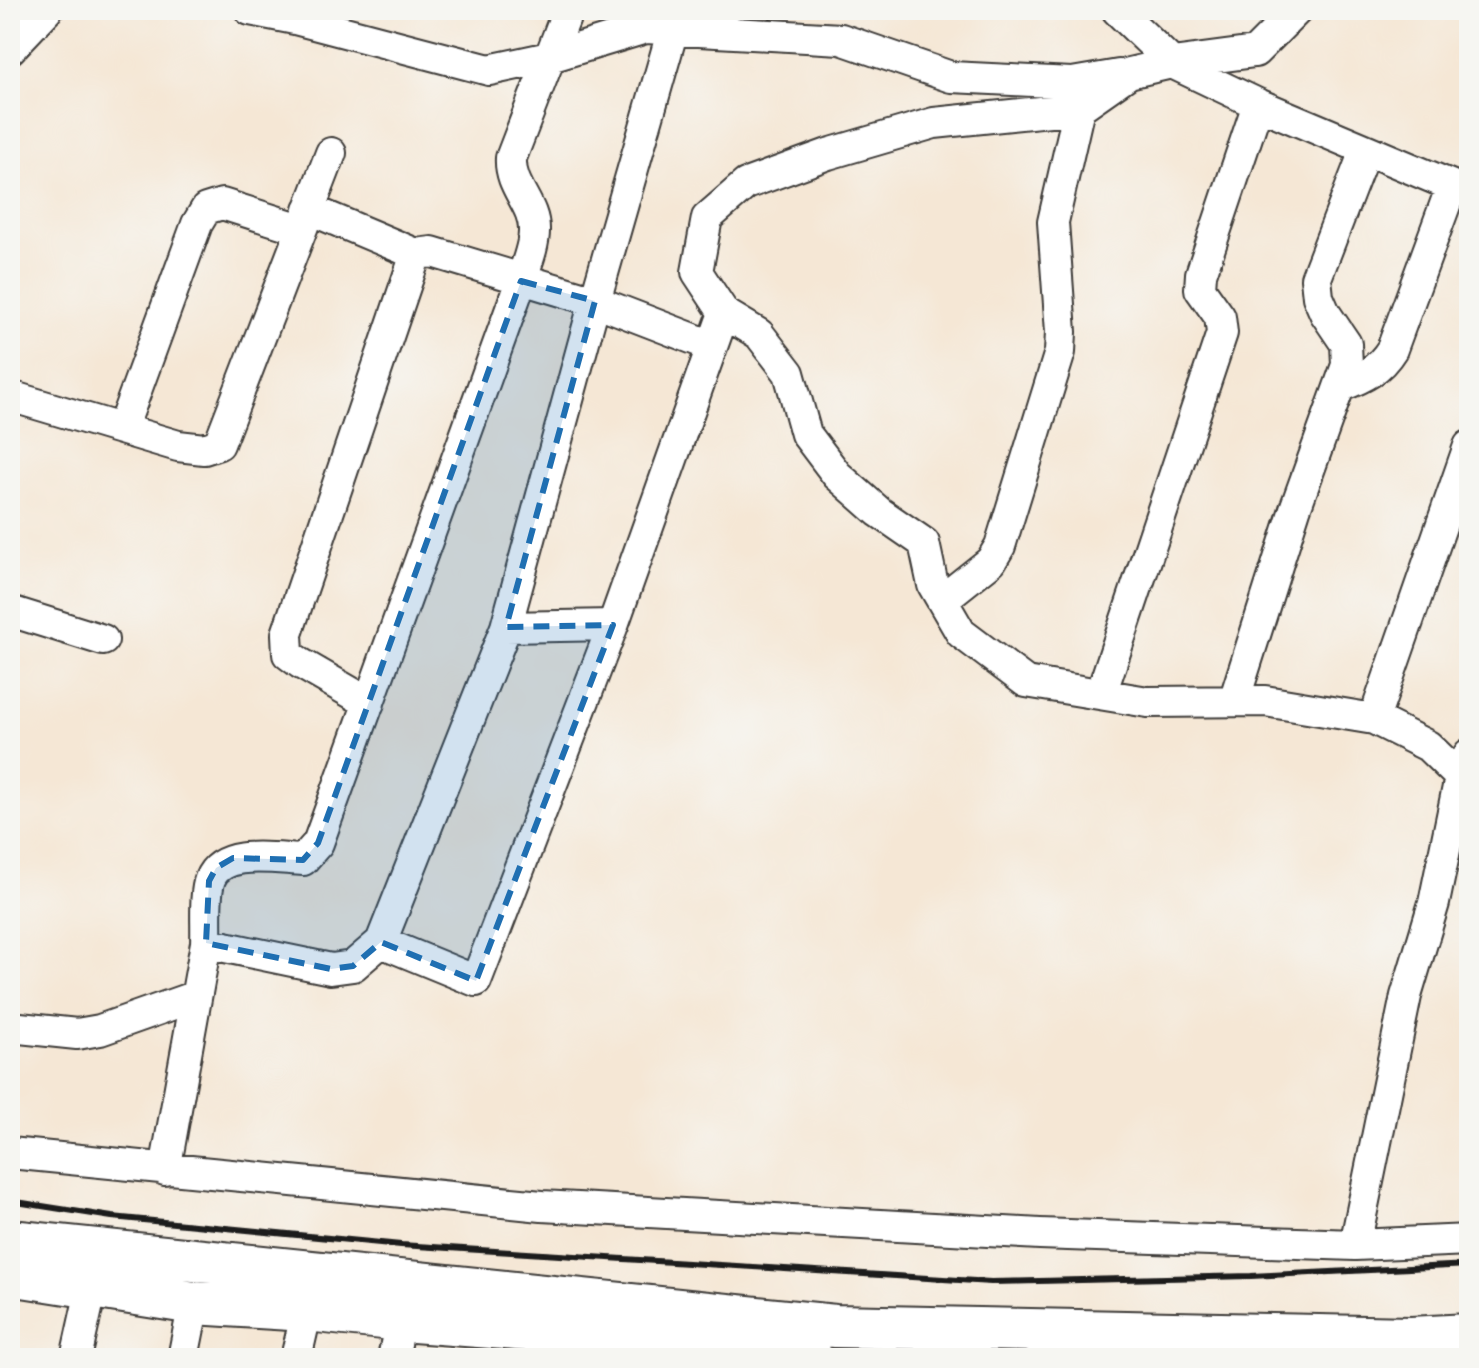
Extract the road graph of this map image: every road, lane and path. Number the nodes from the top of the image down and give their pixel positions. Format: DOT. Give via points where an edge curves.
graph roads {
  1 [pos="47,10"];
  2 [pos="250,10"];
  3 [pos="568,10"];
  4 [pos="1117,10"];
  5 [pos="1297,10"];
  6 [pos="290,14"];
  7 [pos="675,20"];
  8 [pos="10,49"];
  9 [pos="550,57"];
  10 [pos="1172,63"];
  11 [pos="1129,73"];
  12 [pos="1258,104"];
  13 [pos="1079,108"];
  14 [pos="1365,151"];
  15 [pos="331,153"];
  16 [pos="1460,189"];
  17 [pos="305,219"];
  18 [pos="416,254"];
  19 [pos="521,281"];
  20 [pos="595,301"];
  21 [pos="724,313"];
  22 [pos="712,346"];
  23 [pos="1341,386"];
  24 [pos="10,396"];
  25 [pos="122,429"];
  26 [pos="1469,446"];
  27 [pos="942,600"];
  28 [pos="10,611"];
  29 [pos="613,625"];
  30 [pos="506,627"];
  31 [pos="103,640"];
  32 [pos="1101,694"];
  33 [pos="1234,701"];
  34 [pos="369,703"];
  35 [pos="1374,719"];
  36 [pos="1464,766"];
  37 [pos="381,942"];
  38 [pos="206,943"];
  39 [pos="196,996"];
  40 [pos="10,1027"];
  41 [pos="10,1153"];
  42 [pos="165,1170"];
  43 [pos="1469,1240"];
  44 [pos="10,1241"];
  45 [pos="1355,1245"];
  46 [pos="10,1274"];
  47 [pos="92,1286"];
  48 [pos="194,1303"];
  49 [pos="307,1310"];
  50 [pos="1469,1335"];
  51 [pos="397,1339"];
  52 [pos="76,1358"];
  53 [pos="183,1358"];
  54 [pos="296,1358"];
  55 [pos="1006,1358"];
  1 -- 8 [label="street"];
  2 -- 6 [label="street"];
  3 -- 9 [label="street"];
  4 -- 10 [label="street"];
  5 -- 10 [label="street" via="1255,52"];
  6 -- 9 [label="street" via="489,70"];
  7 -- 9 [label="street"];
  7 -- 11 [label="street" via="841,39 951,77 1072,83"];
  7 -- 20 [label="street"];
  9 -- 19 [label="street" via="511,158 510,171 534,231"];
  10 -- 11 [label="street"];
  10 -- 12 [label="street"];
  11 -- 13 [label="street"];
  12 -- 14 [label="street"];
  12 -- 32 [label="street" via="1201,274 1200,289 1220,317 1222,333"];
  13 -- 21 [label="street" via="934,123 746,184 707,218 697,272"];
  13 -- 27 [label="street" via="1053,222 1060,352 1000,546 991,561"];
  14 -- 16 [label="street"];
  14 -- 23 [label="street" via="1316,278 1325,313 1346,344"];
  15 -- 17 [label="street"];
  16 -- 23 [label="street" via="1392,349 1370,374"];
  17 -- 18 [label="street"];
  17 -- 25 [label="street" via="222,204 206,209"];
  17 -- 25 [label="street" via="219,444 204,449 178,446"];
  18 -- 19 [label="street" via="432,252"];
  18 -- 34 [label="street" via="287,634 288,654"];
  19 -- 20 [label="street"];
  19 -- 34 [label="street"];
  20 -- 22 [label="street"];
  20 -- 30 [label="street"];
  21 -- 22 [label="street"];
  21 -- 27 [label="street" via="759,334 789,373 806,434 837,475 924,543 933,585"];
  22 -- 29 [label="street"];
  23 -- 33 [label="street"];
  24 -- 25 [label="street"];
  26 -- 35 [label="street"];
  27 -- 32 [label="street" via="961,633 1026,682"];
  28 -- 31 [label="street"];
  29 -- 30 [label="street"];
  29 -- 37 [label="street" via="476,981"];
  30 -- 37 [label="street"];
  32 -- 33 [label="street" via="1148,702"];
  33 -- 35 [label="street"];
  34 -- 38 [label="street" via="318,843 303,860 233,858 216,868 209,881"];
  35 -- 36 [label="street"];
  36 -- 45 [label="street" via="1434,903 1406,996"];
  37 -- 38 [label="street" via="353,966 331,969"];
  38 -- 39 [label="street"];
  39 -- 40 [label="street" via="77,1034"];
  39 -- 42 [label="street"];
  41 -- 42 [label="street"];
  42 -- 45 [label="street" via="558,1207 1040,1234"];
  43 -- 45 [label="street"];
  44 -- 50 [label="street" via="835,1326"];
  46 -- 47 [label="street"];
  47 -- 48 [label="street"];
  47 -- 52 [label="street"];
  48 -- 49 [label="street"];
  48 -- 53 [label="street"];
  49 -- 51 [label="street"];
  49 -- 54 [label="street"];
  51 -- 55 [label="street"];
}
